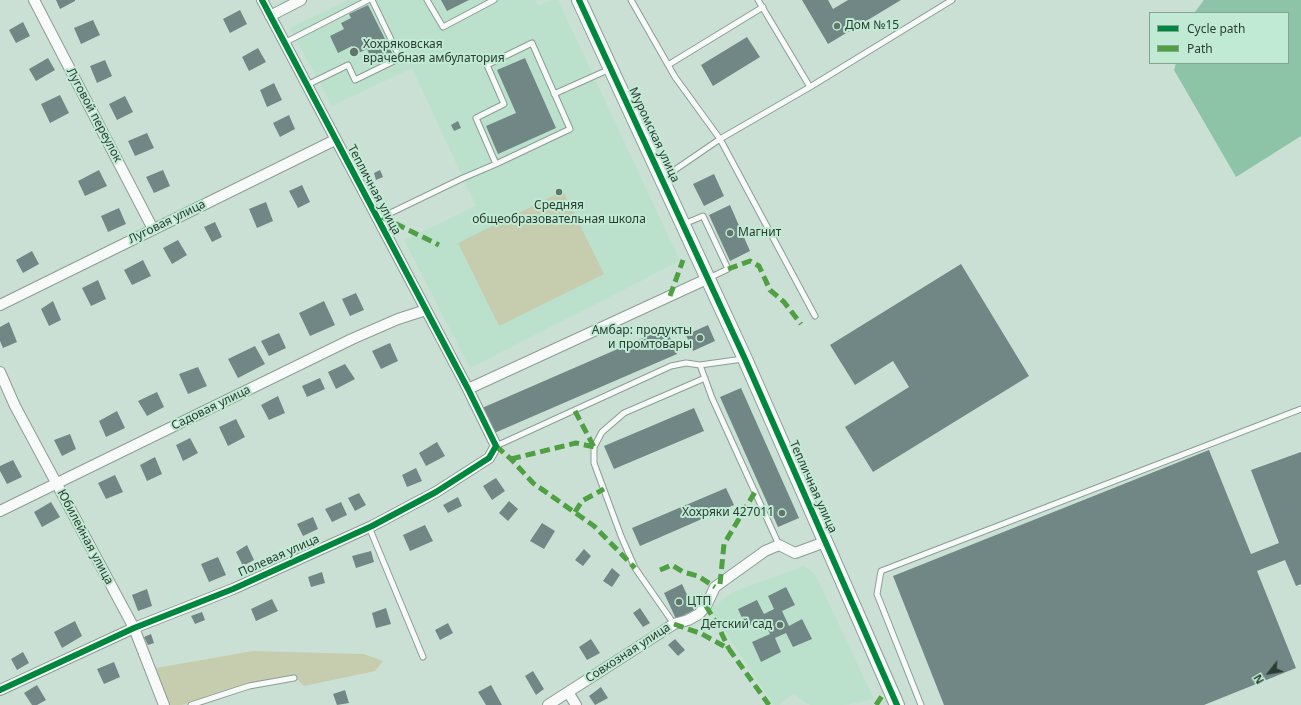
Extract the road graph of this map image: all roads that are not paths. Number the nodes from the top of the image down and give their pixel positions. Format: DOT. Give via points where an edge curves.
graph roads {
  1 [pos="34,0"];
  2 [pos="262,0"];
  3 [pos="301,0"];
  4 [pos="368,0"];
  5 [pos="372,0"];
  6 [pos="427,0"];
  7 [pos="494,0"];
  8 [pos="579,0"];
  9 [pos="631,0"];
  10 [pos="758,0"];
  11 [pos="952,0"];
  12 [pos="763,7"];
  13 [pos="270,16"];
  14 [pos="284,43"];
  15 [pos="668,65"];
  16 [pos="611,69"];
  17 [pos="307,86"];
  18 [pos="810,87"];
  19 [pos="554,94"];
  20 [pos="335,140"];
  21 [pos="720,140"];
  22 [pos="496,164"];
  23 [pos="662,179"];
  24 [pos="377,220"];
  25 [pos="683,224"];
  26 [pos="153,229"];
  27 [pos="708,278"];
  28 [pos="0,305"];
  29 [pos="426,310"];
  30 [pos="815,316"];
  31 [pos="745,359"];
  32 [pos="700,365"];
  33 [pos="0,372"];
  34 [pos="705,378"];
  35 [pos="468,389"];
  36 [pos="1301,410"];
  37 [pos="496,446"];
  38 [pos="56,483"];
  39 [pos="0,512"];
  40 [pos="369,528"];
  41 [pos="825,542"];
  42 [pos="779,545"];
  43 [pos="674,624"];
  44 [pos="134,628"];
  45 [pos="423,657"];
  46 [pos="294,678"];
  47 [pos="0,690"];
  48 [pos="568,692"];
  49 [pos="164,705"];
  50 [pos="191,705"];
  51 [pos="548,705"];
  52 [pos="576,705"];
  53 [pos="898,705"];
  54 [pos="921,705"];
  1 -- 26 [label="street, Луговой переулок"];
  2 -- 13 [label="street, Тепличная улица"];
  3 -- 13 [label="street"];
  4 -- 14 [label="lane"];
  5 -- 17 [label="lane" via="400,58 355,80 348,65"];
  6 -- 7 [label="lane" via="443,27"];
  8 -- 16 [label="street, Муромская улица"];
  9 -- 15 [label="lane"];
  10 -- 12 [label="lane"];
  11 -- 18 [label="lane"];
  12 -- 15 [label="lane"];
  12 -- 18 [label="lane"];
  13 -- 14 [label="street, Тепличная улица"];
  14 -- 17 [label="street, Тепличная улица"];
  15 -- 21 [label="lane"];
  16 -- 19 [label="lane"];
  16 -- 23 [label="street, Муромская улица"];
  17 -- 20 [label="street, Тепличная улица"];
  18 -- 21 [label="lane"];
  19 -- 22 [label="lane" via="570,129"];
  19 -- 22 [label="lane" via="532,43 487,65 504,104 476,118"];
  20 -- 24 [label="street, Тепличная улица"];
  20 -- 26 [label="street, Луговая улица"];
  21 -- 23 [label="lane"];
  21 -- 30 [label="lane"];
  22 -- 24 [label="lane"];
  23 -- 25 [label="street, Муромская улица"];
  24 -- 29 [label="street, Тепличная улица"];
  25 -- 27 [label="street, Муромская улица"];
  25 -- 27 [label="lane" via="702,216 728,269"];
  26 -- 28 [label="street, Луговая улица"];
  27 -- 31 [label="street, Тепличная улица"];
  27 -- 35 [label="street"];
  29 -- 35 [label="street, Тепличная улица"];
  29 -- 38 [label="street, Садовая улица" via="352,339"];
  31 -- 32 [label="lane"];
  31 -- 41 [label="street, Тепличная улица"];
  32 -- 34 [label="lane"];
  32 -- 37 [label="lane" via="686,363 670,366"];
  33 -- 38 [label="street, Юбилейная улица"];
  34 -- 42 [label="lane"];
  34 -- 43 [label="lane" via="624,413 602,432 594,448 594,463 636,568"];
  35 -- 37 [label="street"];
  36 -- 54 [label="lane" via="881,571 877,594"];
  37 -- 40 [label="street, Полевая улица" via="489,458 476,467"];
  38 -- 39 [label="street, Садовая улица"];
  38 -- 44 [label="street, Юбилейная улица"];
  40 -- 44 [label="street, Полевая улица" via="233,589"];
  40 -- 45 [label="lane"];
  41 -- 42 [label="street" via="795,553"];
  41 -- 53 [label="street, Тепличная улица"];
  42 -- 43 [label="street, Совхозная улица" via="765,551 715,588 699,614"];
  43 -- 48 [label="street, Совхозная улица"];
  44 -- 47 [label="street, Полевая улица"];
  44 -- 49 [label="street, Юбилейная улица"];
  46 -- 50 [label="lane" via="249,686"];
  48 -- 51 [label="street, Совхозная улица"];
  48 -- 52 [label="street"];
}
